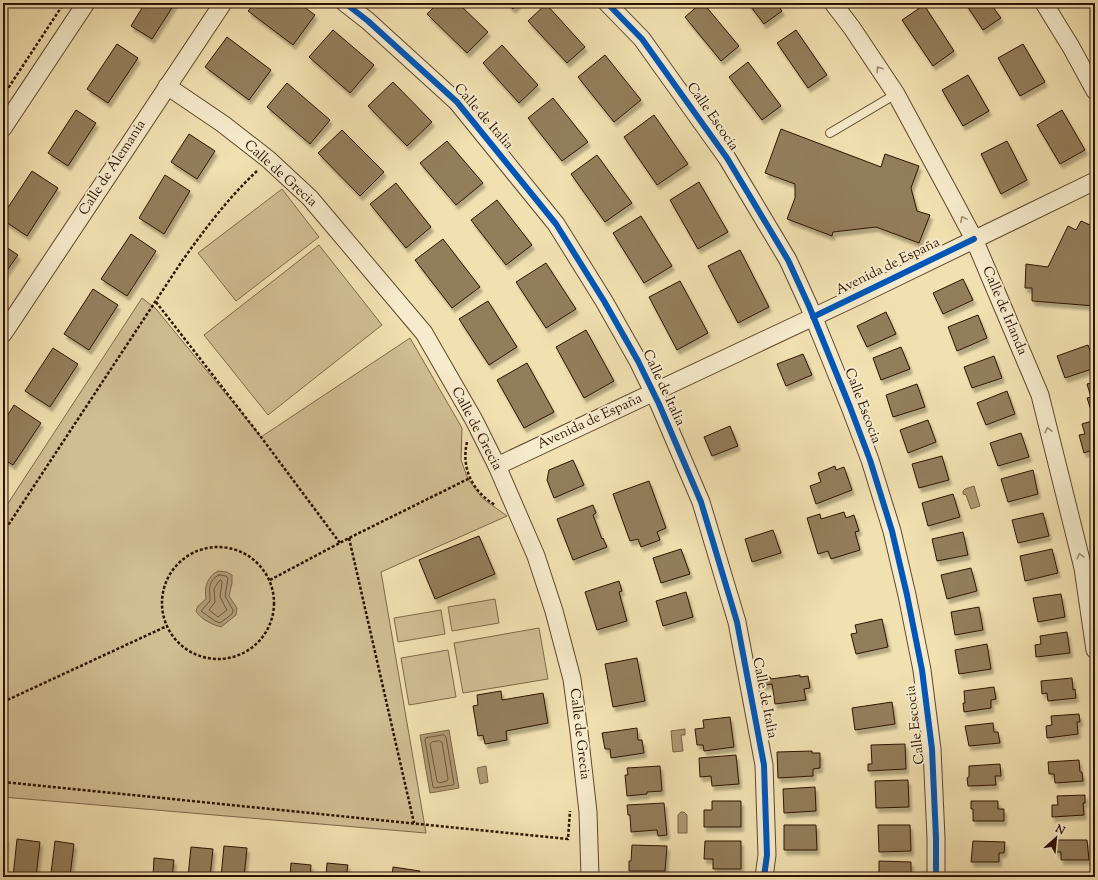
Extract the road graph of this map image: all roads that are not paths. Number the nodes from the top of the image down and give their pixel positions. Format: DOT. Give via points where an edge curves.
graph roads {
  1 [pos="86,3"];
  2 [pos="223,3"];
  3 [pos="345,3"];
  4 [pos="608,3"];
  5 [pos="833,3"];
  6 [pos="1044,3"];
  7 [pos="167,86"];
  8 [pos="1095,91"];
  9 [pos="896,94"];
  10 [pos="3,128"];
  11 [pos="830,133"];
  12 [pos="1095,181"];
  13 [pos="974,239"];
  14 [pos="813,317"];
  15 [pos="3,334"];
  16 [pos="653,392"];
  17 [pos="497,466"];
  18 [pos="1095,650"];
  19 [pos="590,877"];
  20 [pos="764,877"];
  21 [pos="936,877"];
  1 -- 10 [label="street"];
  2 -- 7 [label="street, Calle de Alemania"];
  3 -- 16 [label="street, Calle de Italia" via="457,102 556,224 604,301"];
  4 -- 14 [label="street, Calle Escocia" via="642,39 727,158 788,260"];
  9 -- 5 [label="street, Calle de Irlanda, one-way"];
  6 -- 8 [label="street"];
  7 -- 15 [label="street, Calle de Alemania"];
  7 -- 17 [label="street, Calle de Grecia" via="223,124 268,159 310,198 424,333"];
  9 -- 11 [label="lane"];
  13 -- 9 [label="street, Calle de Irlanda, one-way"];
  12 -- 13 [label="street, Avenida de España"];
  13 -- 14 [label="street, Avenida de España"];
  18 -- 13 [label="street, Calle de Irlanda, one-way" via="1083,568 1040,395"];
  14 -- 16 [label="street, Avenida de España"];
  14 -- 21 [label="street, Calle Escocia" via="870,460 892,530 908,595 922,670 932,749"];
  16 -- 17 [label="street, Avenida de España"];
  16 -- 20 [label="street, Calle de Italia" via="702,502 737,622 764,765 767,855"];
  17 -- 19 [label="street, Calle de Grecia" via="536,556 572,679 588,812"];
}
